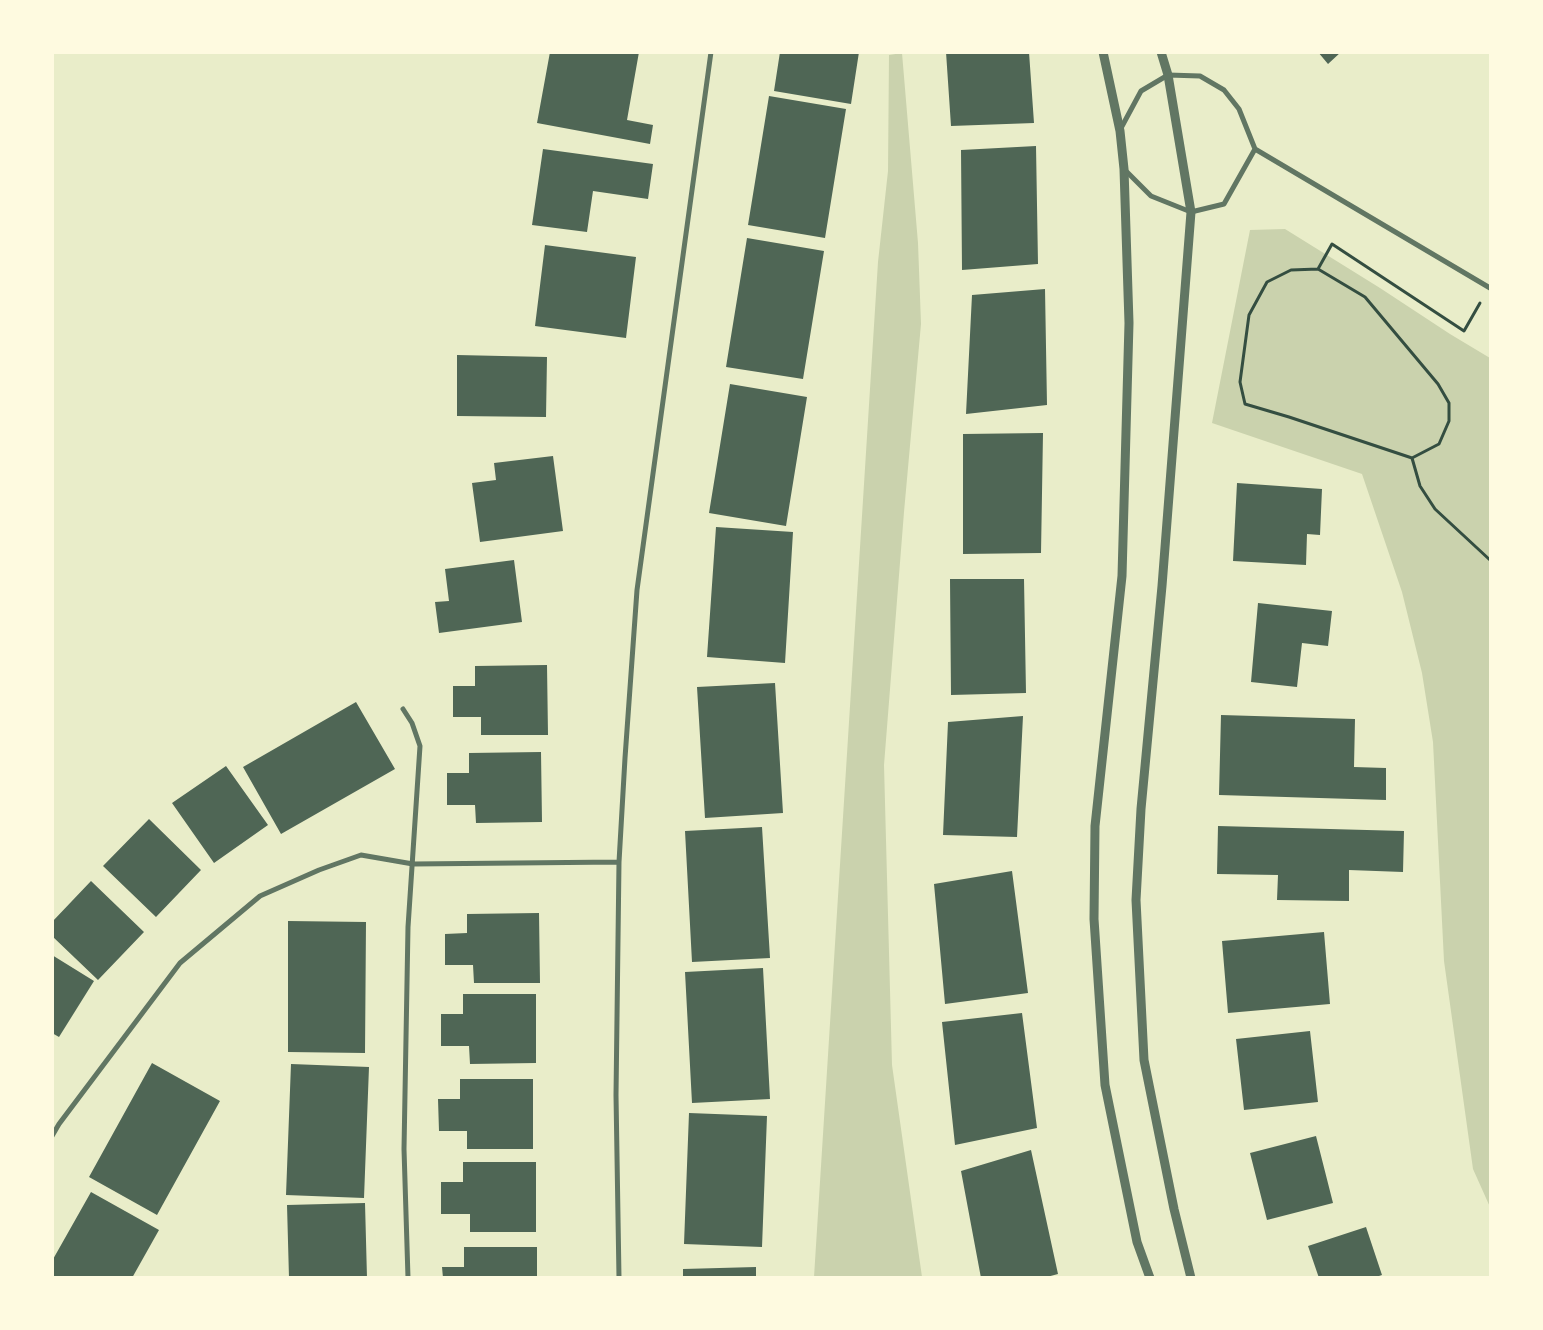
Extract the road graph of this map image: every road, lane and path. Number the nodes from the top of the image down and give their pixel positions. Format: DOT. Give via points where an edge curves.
graph roads {
  1 [pos="711,52"];
  2 [pos="1103,52"];
  3 [pos="1161,52"];
  4 [pos="1168,75"];
  5 [pos="1120,131"];
  6 [pos="1255,149"];
  7 [pos="1124,169"];
  8 [pos="1191,212"];
  9 [pos="1318,269"];
  10 [pos="1490,288"];
  11 [pos="1412,458"];
  12 [pos="1490,560"];
  13 [pos="403,709"];
  14 [pos="619,862"];
  15 [pos="413,864"];
  16 [pos="52,1136"];
  17 [pos="408,1278"];
  18 [pos="620,1278"];
  19 [pos="1150,1278"];
  20 [pos="1191,1278"];
  1 -- 14 [label="street" via="637,590"];
  2 -- 5 [label="street"];
  3 -- 4 [label="street"];
  4 -- 5 [label="street" via="1142,91"];
  4 -- 6 [label="street" via="1200,76 1224,90 1239,109"];
  4 -- 8 [label="street"];
  5 -- 7 [label="street"];
  6 -- 8 [label="street" via="1224,204"];
  6 -- 10 [label="street"];
  7 -- 8 [label="street" via="1151,196"];
  7 -- 19 [label="street" via="1128,323 1122,576 1095,826 1094,919 1106,1085 1137,1242"];
  8 -- 20 [label="street" via="1136,900 1144,1060"];
  9 -- 10 [label="path" via="1332,244 1464,331"];
  9 -- 11 [label="path" via="1366,297 1438,384 1449,403 1449,421 1439,444"];
  9 -- 11 [label="path" via="1290,270 1267,282 1249,315 1240,382 1244,404"];
  11 -- 12 [label="path" via="1420,486 1435,509"];
  13 -- 15 [label="street" via="420,746"];
  14 -- 15 [label="street"];
  14 -- 18 [label="street" via="616,1095"];
  15 -- 16 [label="street" via="361,855 260,896 180,963"];
  15 -- 17 [label="street" via="408,927 404,1129"];
}
